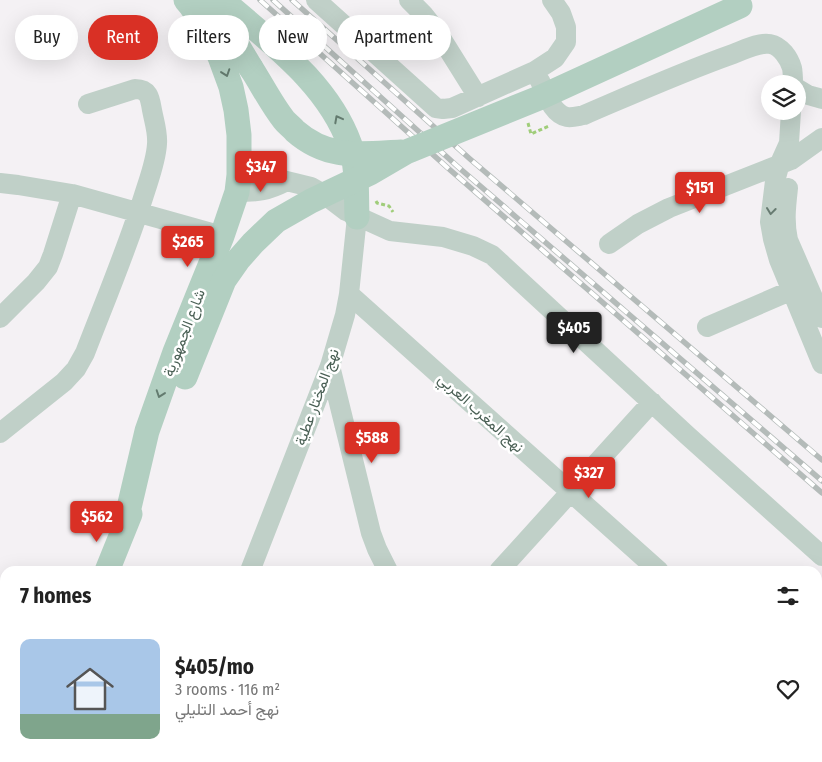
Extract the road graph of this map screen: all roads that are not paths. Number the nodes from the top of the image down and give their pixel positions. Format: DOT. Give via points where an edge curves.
graph roads {
  1 [pos="186,0"];
  2 [pos="210,0"];
  3 [pos="222,0"];
  4 [pos="409,0"];
  5 [pos="552,0"];
  6 [pos="326,3"];
  7 [pos="747,3"];
  8 [pos="535,71"];
  9 [pos="792,75"];
  10 [pos="806,94"];
  11 [pos="478,97"];
  12 [pos="822,99"];
  13 [pos="88,104"];
  14 [pos="791,120"];
  15 [pos="822,138"];
  16 [pos="406,152"];
  17 [pos="787,155"];
  18 [pos="0,183"];
  19 [pos="238,183"];
  20 [pos="72,194"];
  21 [pos="138,213"];
  22 [pos="357,217"];
  23 [pos="222,236"];
  24 [pos="609,244"];
  25 [pos="799,287"];
  26 [pos="349,294"];
  27 [pos="0,318"];
  28 [pos="822,318"];
  29 [pos="707,327"];
  30 [pos="822,364"];
  31 [pos="330,366"];
  32 [pos="652,402"];
  33 [pos="0,433"];
  34 [pos="570,493"];
  35 [pos="124,529"];
  36 [pos="822,556"];
  37 [pos="109,566"];
  38 [pos="252,566"];
  39 [pos="386,566"];
  40 [pos="504,566"];
  41 [pos="653,566"];
  1 -- 19 [label="main road, شارع الجمهورية, one-way" via="209,33 230,87 239,135"];
  2 -- 16 [label="main road, bridge" via="285,121 301,136 314,145 348,154"];
  22 -- 3 [label="main road, one-way" via="355,167 350,146 332,108 294,63"];
  4 -- 11 [label="street" via="438,33"];
  5 -- 8 [label="street" via="566,27 566,42 555,58"];
  6 -- 11 [label="street" via="436,108 452,108"];
  7 -- 16 [label="main road, bridge" via="539,98"];
  8 -- 9 [label="street" via="554,108 568,118 584,115 759,45 769,44 784,52"];
  8 -- 11 [label="street"];
  10 -- 12 [label="street"];
  13 -- 21 [label="street" via="135,89 147,92 157,144"];
  14 -- 17 [label="street"];
  15 -- 17 [label="street"];
  16 -- 35 [label="main road, bridge" via="276,221 238,260 224,280"];
  17 -- 24 [label="street" via="669,208"];
  17 -- 25 [label="street" via="776,181 770,222 779,260"];
  18 -- 20 [label="street"];
  19 -- 22 [label="street" via="262,175 311,187"];
  19 -- 23 [label="main road, شارع الجمهورية"];
  20 -- 21 [label="street"];
  20 -- 27 [label="street" via="48,267"];
  21 -- 23 [label="street"];
  21 -- 33 [label="street" via="76,369"];
  22 -- 26 [label="street, نهج المختار عطية"];
  22 -- 32 [label="street" via="390,231 444,237 492,255"];
  23 -- 35 [label="main road, شارع الجمهورية, one-way" via="147,431"];
  25 -- 28 [label="street"];
  25 -- 29 [label="street"];
  25 -- 30 [label="street"];
  26 -- 31 [label="street, نهج المختار عطية"];
  26 -- 34 [label="street, نهج المغرب العربي"];
  31 -- 38 [label="street, نهج المختار عطية"];
  31 -- 39 [label="street" via="371,533"];
  32 -- 34 [label="street"];
  32 -- 36 [label="street"];
  34 -- 40 [label="street"];
  34 -- 41 [label="street, نهج المغرب العربي"];
  35 -- 37 [label="main road"];
}
